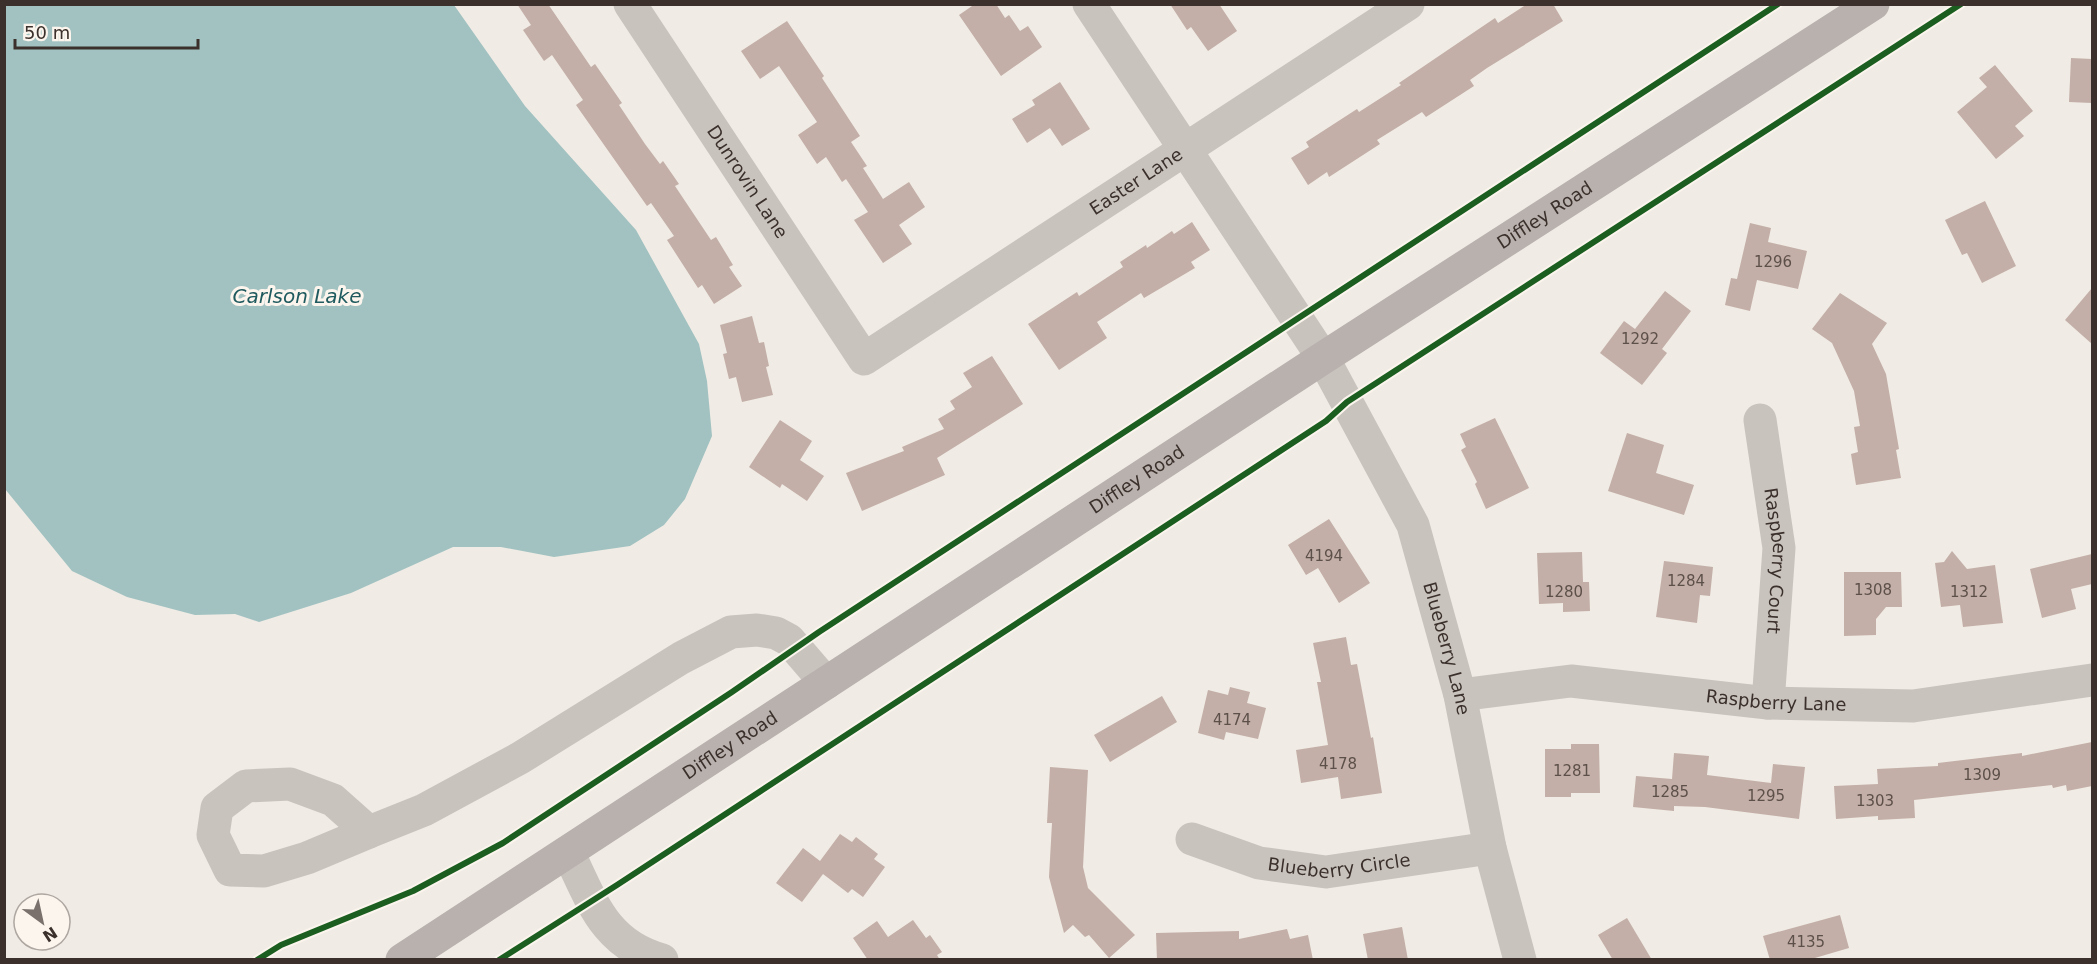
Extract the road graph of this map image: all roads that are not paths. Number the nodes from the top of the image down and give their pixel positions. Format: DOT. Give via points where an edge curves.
graph roads {
  1 [pos="630,4"];
  2 [pos="1089,4"];
  3 [pos="1408,4"];
  4 [pos="1873,4"];
  5 [pos="1185,150"];
  6 [pos="1323,358"];
  7 [pos="864,359"];
  8 [pos="1760,420"];
  9 [pos="2092,680"];
  10 [pos="826,683"];
  11 [pos="1460,695"];
  12 [pos="1768,703"];
  13 [pos="369,832"];
  14 [pos="1192,839"];
  15 [pos="1490,848"];
  16 [pos="568,852"];
  17 [pos="402,960"];
  18 [pos="662,960"];
  19 [pos="1520,960"];
  1 -- 7 [label="street, Dunrovin Lane"];
  2 -- 5 [label="street, Blueberry Lane"];
  3 -- 5 [label="street, Easter Lane"];
  4 -- 6 [label="main road, Diffley Road"];
  5 -- 6 [label="street, Blueberry Lane"];
  5 -- 7 [label="street, Easter Lane"];
  6 -- 10 [label="main road, Diffley Road"];
  6 -- 11 [label="street, Blueberry Lane" via="1413,525"];
  8 -- 12 [label="street, Raspberry Court" via="1779,548"];
  9 -- 12 [label="street, Raspberry Lane" via="1913,706"];
  10 -- 13 [label="street" via="789,640 776,633 731,632 681,658 520,758 424,810"];
  10 -- 16 [label="main road, Diffley Road"];
  11 -- 12 [label="street, Raspberry Lane" via="1571,681"];
  11 -- 15 [label="street, Blueberry Lane"];
  14 -- 15 [label="street, Blueberry Circle" via="1259,863 1326,872"];
  15 -- 19 [label="street, Blueberry Lane"];
  16 -- 17 [label="main road, Diffley Road"];
  16 -- 18 [label="street" via="600,918 611,932 642,954"];
}
